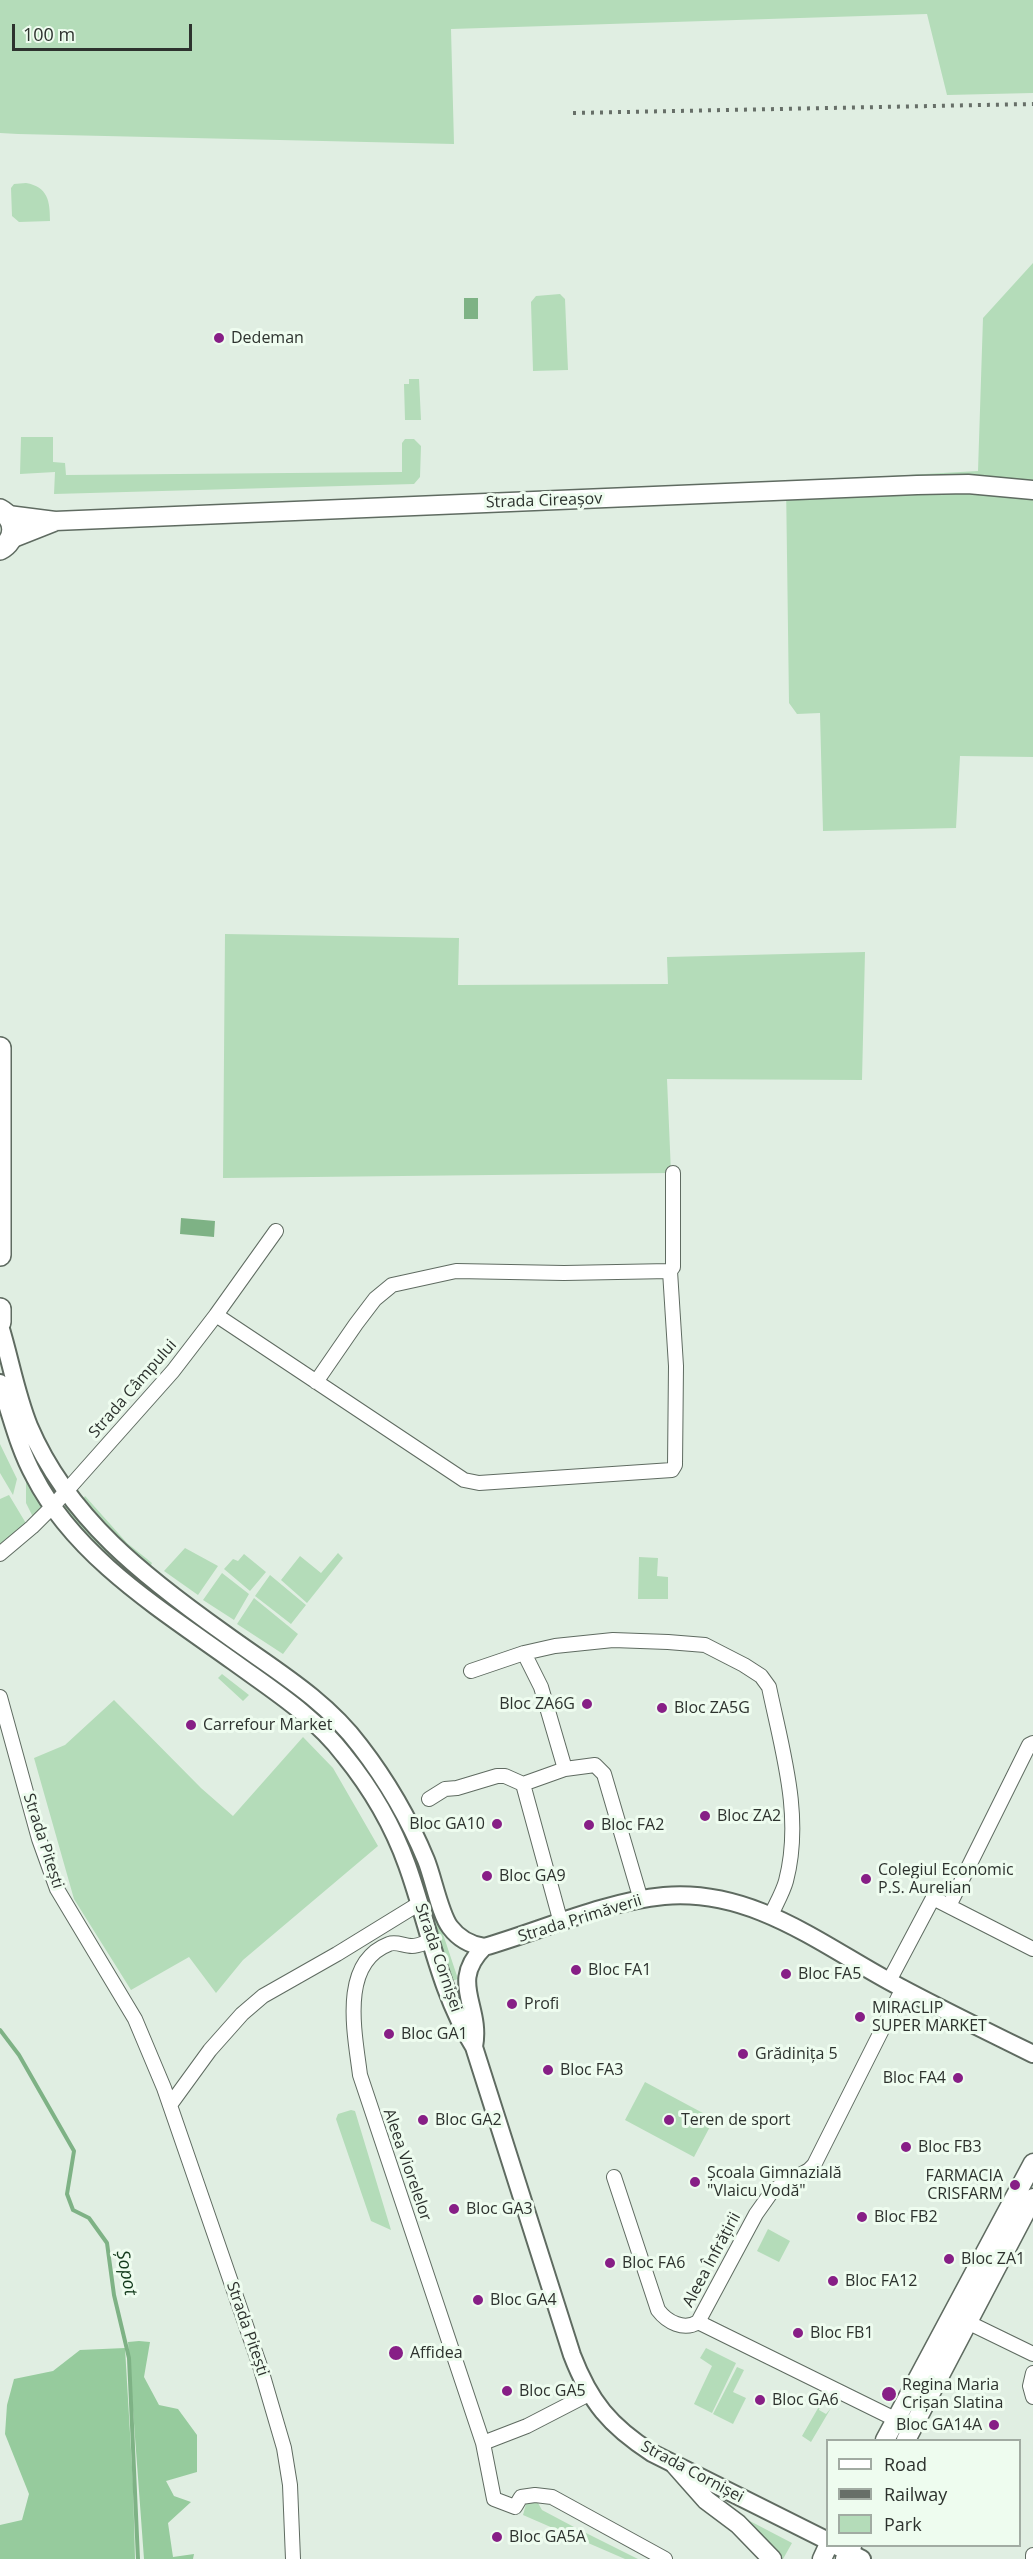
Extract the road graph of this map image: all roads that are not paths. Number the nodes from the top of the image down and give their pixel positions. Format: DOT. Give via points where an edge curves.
graph roads {
  1 [pos="1033,490"];
  2 [pos="3,509"];
  3 [pos="55,521"];
  4 [pos="4,549"];
  5 [pos="0,1048"];
  6 [pos="673,1173"];
  7 [pos="276,1231"];
  8 [pos="0,1255"];
  9 [pos="670,1271"];
  10 [pos="0,1309"];
  11 [pos="216,1315"];
  12 [pos="0,1324"];
  13 [pos="316,1382"];
  14 [pos="0,1383"];
  15 [pos="0,1435"];
  16 [pos="18,1438"];
  17 [pos="67,1490"];
  18 [pos="53,1506"];
  19 [pos="0,1554"];
  20 [pos="524,1653"];
  21 [pos="471,1671"];
  22 [pos="0,1697"];
  23 [pos="1033,1743"];
  24 [pos="373,1763"];
  25 [pos="565,1769"];
  26 [pos="358,1774"];
  27 [pos="523,1784"];
  28 [pos="429,1799"];
  29 [pos="413,1832"];
  30 [pos="395,1839"];
  31 [pos="641,1900"];
  32 [pos="420,1903"];
  33 [pos="949,1906"];
  34 [pos="771,1914"];
  35 [pos="561,1923"];
  36 [pos="430,1941"];
  37 [pos="484,1947"];
  38 [pos="1033,1948"];
  39 [pos="896,1985"];
  40 [pos="474,2046"];
  41 [pos="1033,2054"];
  42 [pos="170,2105"];
  43 [pos="1033,2163"];
  44 [pos="614,2177"];
  45 [pos="1033,2198"];
  46 [pos="960,2319"];
  47 [pos="698,2322"];
  48 [pos="1033,2354"];
  49 [pos="1033,2373"];
  50 [pos="589,2394"];
  51 [pos="1033,2397"];
  52 [pos="896,2420"];
  53 [pos="910,2434"];
  54 [pos="886,2439"];
  55 [pos="483,2443"];
  56 [pos="675,2465"];
  57 [pos="826,2540"];
  58 [pos="293,2559"];
  59 [pos="665,2559"];
  60 [pos="772,2559"];
  1 -- 3 [label="main road, Strada Cireașov" via="968,484 917,485"];
  2 -- 3 [label="main road, Strada Cireașov"];
  2 -- 4 [label="main road" via="13,524"];
  3 -- 4 [label="main road, Strada Cireașov"];
  5 -- 8 [label="main road"];
  6 -- 9 [label="street"];
  7 -- 11 [label="street, Strada Câmpului"];
  9 -- 13 [label="street" via="456,1271 392,1285 375,1299"];
  9 -- 13 [label="street" via="676,1366 672,1470 479,1483 464,1480"];
  10 -- 12 [label="main road"];
  11 -- 13 [label="street"];
  11 -- 17 [label="street, Strada Câmpului" via="173,1371"];
  12 -- 17 [label="street, Strada Cornișei" via="29,1425"];
  14 -- 16 [label="street, Strada Cornișei"];
  15 -- 16 [label="street"];
  16 -- 18 [label="street, Strada Cornișei" via="33,1475"];
  17 -- 18 [label="street, Strada Câmpului"];
  17 -- 24 [label="street, Strada Cornișei" via="125,1558 321,1704"];
  18 -- 19 [label="street, Strada Câmpului"];
  18 -- 26 [label="street, Strada Cornișei" via="118,1576 316,1723"];
  20 -- 21 [label="street"];
  20 -- 25 [label="street" via="540,1687"];
  20 -- 34 [label="street" via="613,1640 705,1645 761,1676 769,1687 788,1776 793,1836 786,1882"];
  22 -- 42 [label="street, Strada Pitești" via="39,1839 57,1889 135,2019"];
  23 -- 33 [label="street"];
  24 -- 26 [label="street"];
  24 -- 29 [label="street, Strada Cornișei"];
  25 -- 27 [label="street"];
  25 -- 31 [label="street" via="595,1765 604,1774"];
  26 -- 30 [label="street, Strada Cornișei"];
  27 -- 28 [label="street" via="496,1776 445,1789"];
  27 -- 35 [label="street"];
  29 -- 30 [label="street"];
  29 -- 37 [label="street, Strada Cornișei" via="449,1927 473,1946"];
  30 -- 32 [label="street, Strada Cornișei"];
  31 -- 34 [label="street, Strada Primăverii" via="688,1895 741,1903"];
  31 -- 35 [label="street, Strada Primăverii"];
  32 -- 36 [label="street, Strada Cornișei"];
  32 -- 42 [label="street" via="263,1996 210,2050"];
  33 -- 38 [label="street"];
  33 -- 39 [label="street, Aleea Înfrățirii" via="933,1898"];
  34 -- 39 [label="street, Strada Primăverii"];
  35 -- 37 [label="street, Strada Primăverii"];
  36 -- 40 [label="street, Strada Cornișei" via="456,2013"];
  36 -- 55 [label="street, Aleea Viorelelor" via="414,1946 392,1942 366,1959 356,1990 356,2042 360,2075"];
  37 -- 40 [label="street" via="466,1977 476,2020"];
  39 -- 41 [label="street, Strada Primăverii"];
  39 -- 47 [label="street, Aleea Înfrățirii" via="814,2165 773,2190"];
  40 -- 50 [label="street, Strada Cornișei" via="572,2355"];
  42 -- 58 [label="street, Strada Pitești" via="277,2418 290,2485"];
  43 -- 46 [label="main road"];
  44 -- 47 [label="street" via="658,2310 663,2317 682,2326"];
  45 -- 46 [label="main road"];
  46 -- 48 [label="street"];
  46 -- 52 [label="main road"];
  46 -- 53 [label="main road"];
  47 -- 52 [label="street, Aleea Înfrățirii"];
  49 -- 51 [label="street"];
  50 -- 55 [label="street" via="527,2426"];
  50 -- 56 [label="street, Strada Cornișei" via="614,2425"];
  52 -- 53 [label="street, Aleea Înfrățirii"];
  52 -- 54 [label="main road"];
  55 -- 59 [label="street, Aleea Viorelelor" via="494,2499 514,2506 521,2497 552,2497"];
  56 -- 57 [label="street, Strada Cornișei"];
  56 -- 60 [label="main road" via="706,2500 738,2524"];
}
